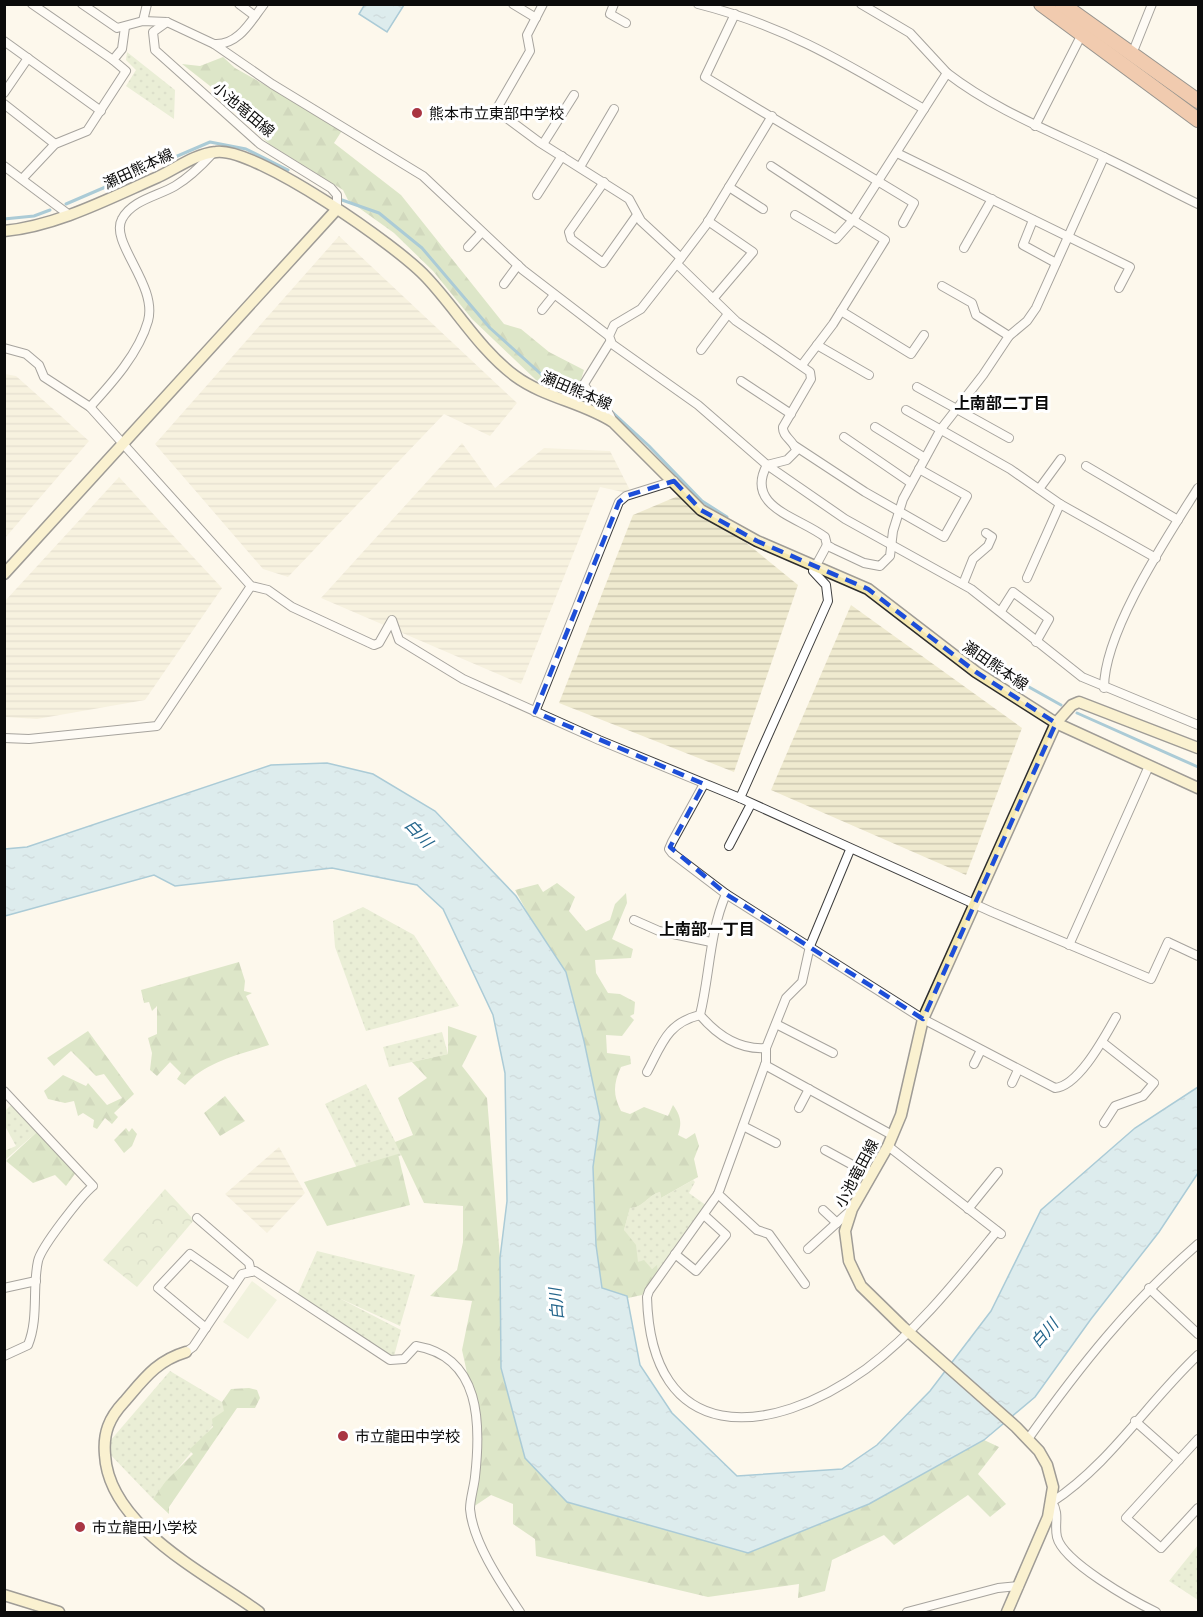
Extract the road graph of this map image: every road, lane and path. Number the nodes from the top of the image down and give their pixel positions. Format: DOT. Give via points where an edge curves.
graph roads {
  1 [pos="32,4"];
  2 [pos="82,4"];
  3 [pos="147,4"];
  4 [pos="239,4"];
  5 [pos="264,4"];
  6 [pos="513,4"];
  7 [pos="543,4"];
  8 [pos="614,4"];
  9 [pos="698,4"];
  10 [pos="861,4"];
  11 [pos="1041,4"];
  12 [pos="1062,4"];
  13 [pos="1152,4"];
  14 [pos="735,14"];
  15 [pos="255,16"];
  16 [pos="536,18"];
  17 [pos="143,21"];
  18 [pos="167,22"];
  19 [pos="626,23"];
  20 [pos="125,27"];
  21 [pos="1083,34"];
  22 [pos="4,41"];
  23 [pos="214,44"];
  24 [pos="1131,54"];
  25 [pos="28,58"];
  26 [pos="113,60"];
  27 [pos="947,73"];
  28 [pos="4,93"];
  29 [pos="574,95"];
  30 [pos="1198,101"];
  31 [pos="4,104"];
  32 [pos="614,109"];
  33 [pos="924,109"];
  34 [pos="101,111"];
  35 [pos="772,116"];
  36 [pos="1198,120"];
  37 [pos="1035,126"];
  38 [pos="55,144"];
  39 [pos="543,144"];
  40 [pos="214,152"];
  41 [pos="897,153"];
  42 [pos="562,156"];
  43 [pos="1104,157"];
  44 [pos="4,166"];
  45 [pos="771,166"];
  46 [pos="580,167"];
  47 [pos="23,178"];
  48 [pos="604,182"];
  49 [pos="879,182"];
  50 [pos="729,187"];
  51 [pos="537,195"];
  52 [pos="992,199"];
  53 [pos="1198,204"];
  54 [pos="763,208"];
  55 [pos="337,209"];
  56 [pos="68,214"];
  57 [pos="637,215"];
  58 [pos="795,215"];
  59 [pos="708,220"];
  60 [pos="853,220"];
  61 [pos="1034,220"];
  62 [pos="903,223"];
  63 [pos="4,231"];
  64 [pos="481,233"];
  65 [pos="1068,237"];
  66 [pos="468,247"];
  67 [pos="964,248"];
  68 [pos="679,261"];
  69 [pos="1056,263"];
  70 [pos="518,265"];
  71 [pos="504,284"];
  72 [pos="942,286"];
  73 [pos="1119,288"];
  74 [pos="554,294"];
  75 [pos="713,299"];
  76 [pos="542,310"];
  77 [pos="842,311"];
  78 [pos="728,314"];
  79 [pos="924,335"];
  80 [pos="1009,336"];
  81 [pos="610,339"];
  82 [pos="817,345"];
  83 [pos="4,348"];
  84 [pos="700,350"];
  85 [pos="802,365"];
  86 [pos="868,375"];
  87 [pos="741,381"];
  88 [pos="917,387"];
  89 [pos="90,407"];
  90 [pos="956,408"];
  91 [pos="906,410"];
  92 [pos="791,414"];
  93 [pos="613,422"];
  94 [pos="875,426"];
  95 [pos="941,429"];
  96 [pos="844,437"];
  97 [pos="1009,438"];
  98 [pos="123,446"];
  99 [pos="795,446"];
  100 [pos="925,458"];
  101 [pos="1061,459"];
  102 [pos="767,465"];
  103 [pos="1086,466"];
  104 [pos="919,470"];
  105 [pos="674,481"];
  106 [pos="911,483"];
  107 [pos="1198,488"];
  108 [pos="1040,489"];
  109 [pos="1060,504"];
  110 [pos="898,512"];
  111 [pos="1178,520"];
  112 [pos="992,536"];
  113 [pos="891,543"];
  114 [pos="827,545"];
  115 [pos="1156,558"];
  116 [pos="814,565"];
  117 [pos="4,574"];
  118 [pos="1027,578"];
  119 [pos="963,584"];
  120 [pos="251,586"];
  121 [pos="1001,611"];
  122 [pos="1036,642"];
  123 [pos="1104,688"];
  124 [pos="535,712"];
  125 [pos="1056,723"];
  126 [pos="1198,724"];
  127 [pos="4,738"];
  128 [pos="1198,748"];
  129 [pos="1149,766"];
  130 [pos="704,784"];
  131 [pos="1198,788"];
  132 [pos="740,798"];
  133 [pos="751,804"];
  134 [pos="729,846"];
  135 [pos="850,850"];
  136 [pos="726,894"];
  137 [pos="975,903"];
  138 [pos="634,920"];
  139 [pos="711,942"];
  140 [pos="1070,945"];
  141 [pos="810,946"];
  142 [pos="1198,956"];
  143 [pos="700,1015"];
  144 [pos="1116,1017"];
  145 [pos="923,1019"];
  146 [pos="776,1024"];
  147 [pos="1102,1042"];
  148 [pos="766,1048"];
  149 [pos="981,1050"];
  150 [pos="833,1053"];
  151 [pos="974,1064"];
  152 [pos="765,1065"];
  153 [pos="1018,1070"];
  154 [pos="647,1072"];
  155 [pos="1012,1083"];
  156 [pos="809,1089"];
  157 [pos="4,1091"];
  158 [pos="799,1108"];
  159 [pos="1104,1123"];
  160 [pos="743,1126"];
  161 [pos="890,1140"];
  162 [pos="776,1143"];
  163 [pos="825,1150"];
  164 [pos="998,1172"];
  165 [pos="871,1175"];
  166 [pos="718,1194"];
  167 [pos="852,1209"];
  168 [pos="968,1209"];
  169 [pos="823,1210"];
  170 [pos="704,1215"];
  171 [pos="197,1218"];
  172 [pos="837,1223"];
  173 [pos="1198,1244"];
  174 [pos="808,1249"];
  175 [pos="675,1254"];
  176 [pos="251,1272"];
  177 [pos="36,1281"];
  178 [pos="806,1284"];
  179 [pos="234,1286"];
  180 [pos="4,1288"];
  181 [pos="1149,1288"];
  182 [pos="206,1328"];
  183 [pos="907,1331"];
  184 [pos="1198,1334"];
  185 [pos="186,1352"];
  186 [pos="1198,1355"];
  187 [pos="4,1356"];
  188 [pos="1135,1421"];
  189 [pos="1028,1439"];
  190 [pos="1198,1439"];
  191 [pos="1179,1460"];
  192 [pos="1052,1502"];
  193 [pos="1198,1508"];
  194 [pos="1019,1586"];
  195 [pos="4,1596"];
  196 [pos="58,1612"];
  197 [pos="259,1612"];
  198 [pos="520,1612"];
  199 [pos="907,1612"];
  200 [pos="1007,1612"];
  201 [pos="1156,1612"];
  1 -- 26 [label="street"];
  2 -- 20 [label="street" via="112,26"];
  3 -- 17 [label="street"];
  4 -- 15 [label="street"];
  5 -- 15 [label="street"];
  6 -- 16 [label="street"];
  7 -- 16 [label="street"];
  8 -- 19 [label="street" via="610,14"];
  9 -- 14 [label="street"];
  10 -- 27 [label="street" via="910,33"];
  11 -- 21 [label="highway"];
  12 -- 24 [label="highway"];
  13 -- 24 [label="street"];
  14 -- 33 [label="street" via="811,45"];
  14 -- 35 [label="street" via="705,77"];
  15 -- 23 [label="street" via="231,42"];
  16 -- 39 [label="street" via="527,35 530,51 496,109"];
  17 -- 18 [label="street"];
  17 -- 20 [label="street"];
  18 -- 23 [label="street"];
  18 -- 55 [label="street, 小池竜田線" via="153,32 155,50 260,144 331,188 337,195"];
  20 -- 26 [label="street" via="122,49"];
  21 -- 36 [label="highway"];
  21 -- 37 [label="street"];
  22 -- 25 [label="street"];
  23 -- 64 [label="street" via="423,177"];
  24 -- 30 [label="highway"];
  25 -- 28 [label="street"];
  25 -- 34 [label="street"];
  26 -- 34 [label="street" via="126,71"];
  27 -- 33 [label="street"];
  27 -- 37 [label="street"];
  29 -- 39 [label="street"];
  31 -- 38 [label="street"];
  32 -- 46 [label="street"];
  33 -- 41 [label="street"];
  34 -- 38 [label="street" via="87,131"];
  35 -- 49 [label="street"];
  35 -- 50 [label="street"];
  37 -- 43 [label="street"];
  38 -- 47 [label="street"];
  39 -- 42 [label="street"];
  40 -- 55 [label="main road, 瀬田熊本線" via="242,158 287,178"];
  40 -- 56 [label="main road, 瀬田熊本線"];
  40 -- 89 [label="street" via="175,186 127,211 120,222 120,236 148,292 149,320 113,382"];
  41 -- 49 [label="street"];
  41 -- 52 [label="street"];
  42 -- 46 [label="street"];
  42 -- 51 [label="street"];
  43 -- 53 [label="street"];
  43 -- 65 [label="street"];
  44 -- 47 [label="street"];
  45 -- 60 [label="street"];
  46 -- 48 [label="street"];
  47 -- 56 [label="street"];
  48 -- 57 [label="street" via="629,199"];
  48 -- 57 [label="street" via="569,232 571,239 603,263"];
  49 -- 60 [label="street"];
  49 -- 62 [label="street" via="914,203"];
  50 -- 54 [label="street"];
  50 -- 59 [label="street"];
  52 -- 61 [label="street"];
  52 -- 67 [label="street"];
  55 -- 93 [label="main road, 瀬田熊本線" via="400,252 514,376"];
  55 -- 98 [label="main road"];
  56 -- 63 [label="main road, 瀬田熊本線" via="35,226"];
  57 -- 68 [label="street"];
  58 -- 60 [label="street" via="836,239"];
  59 -- 68 [label="street"];
  59 -- 75 [label="street" via="755,249"];
  60 -- 77 [label="street" via="885,240"];
  61 -- 65 [label="street"];
  61 -- 69 [label="street" via="1023,245"];
  64 -- 66 [label="street"];
  64 -- 70 [label="street"];
  65 -- 69 [label="street"];
  65 -- 73 [label="street" via="1130,267"];
  68 -- 75 [label="street"];
  68 -- 81 [label="street" via="641,309 616,322"];
  69 -- 80 [label="street" via="1031,317"];
  70 -- 71 [label="street"];
  70 -- 74 [label="street"];
  72 -- 80 [label="street" via="972,303 976,315"];
  74 -- 76 [label="street"];
  74 -- 81 [label="street"];
  75 -- 78 [label="street"];
  77 -- 79 [label="street" via="911,354"];
  77 -- 82 [label="street"];
  78 -- 84 [label="street"];
  78 -- 85 [label="street"];
  80 -- 90 [label="street"];
  81 -- 93 [label="street" via="584,384 608,408"];
  81 -- 102 [label="street" via="698,405"];
  82 -- 85 [label="street"];
  82 -- 86 [label="street"];
  83 -- 89 [label="street" via="26,354 39,365 44,377"];
  85 -- 92 [label="street" via="811,379"];
  87 -- 92 [label="street"];
  88 -- 90 [label="street"];
  89 -- 98 [label="street"];
  90 -- 95 [label="street"];
  90 -- 97 [label="street"];
  91 -- 95 [label="street"];
  92 -- 99 [label="street" via="782,430"];
  93 -- 105 [label="main road, 瀬田熊本線"];
  94 -- 100 [label="street"];
  95 -- 100 [label="street"];
  95 -- 108 [label="street"];
  96 -- 106 [label="street"];
  98 -- 117 [label="main road"];
  98 -- 120 [label="street"];
  99 -- 102 [label="street" via="790,458"];
  99 -- 110 [label="street"];
  100 -- 104 [label="street"];
  101 -- 108 [label="street"];
  102 -- 113 [label="street" via="845,519"];
  102 -- 114 [label="street" via="760,481 765,497 825,537"];
  103 -- 111 [label="street"];
  104 -- 106 [label="street"];
  104 -- 110 [label="street" via="967,496 944,537"];
  105 -- 116 [label="main road, 瀬田熊本線" via="701,510 757,541"];
  105 -- 124 [label="street" via="626,496 619,502"];
  106 -- 110 [label="street"];
  107 -- 111 [label="street"];
  108 -- 109 [label="street"];
  109 -- 115 [label="street"];
  109 -- 118 [label="street"];
  110 -- 113 [label="street"];
  111 -- 115 [label="street"];
  112 -- 119 [label="street" via="988,546 974,559"];
  113 -- 114 [label="street" via="889,559 876,567"];
  113 -- 119 [label="street"];
  114 -- 116 [label="street"];
  115 -- 123 [label="street" via="1108,658"];
  116 -- 125 [label="main road, 瀬田熊本線" via="868,589 976,672"];
  116 -- 132 [label="street" via="813,571 826,585 828,601"];
  119 -- 121 [label="street"];
  120 -- 124 [label="street" via="268,590 292,607 375,645 380,643 392,620 399,640 463,679"];
  120 -- 127 [label="street" via="157,726"];
  121 -- 122 [label="street"];
  121 -- 122 [label="street" via="1013,592 1048,619"];
  122 -- 123 [label="street" via="1082,677"];
  123 -- 126 [label="street"];
  124 -- 130 [label="street"];
  125 -- 128 [label="main road" via="1079,702"];
  125 -- 129 [label="main road, 瀬田熊本線"];
  125 -- 137 [label="main road, 小池竜田線"];
  129 -- 131 [label="main road, 瀬田熊本線"];
  129 -- 140 [label="street"];
  130 -- 132 [label="street"];
  130 -- 136 [label="street" via="669,849"];
  132 -- 133 [label="street"];
  133 -- 134 [label="street"];
  133 -- 135 [label="street"];
  135 -- 137 [label="street"];
  135 -- 141 [label="street"];
  136 -- 139 [label="street"];
  136 -- 141 [label="street"];
  137 -- 140 [label="street"];
  137 -- 145 [label="main road, 小池竜田線"];
  138 -- 139 [label="street" via="659,931"];
  139 -- 143 [label="street"];
  140 -- 142 [label="street" via="1151,980 1168,942"];
  141 -- 145 [label="street"];
  141 -- 146 [label="street" via="802,982 786,998"];
  143 -- 148 [label="street" via="736,1044"];
  143 -- 154 [label="street" via="674,1026"];
  144 -- 147 [label="street"];
  145 -- 149 [label="street"];
  145 -- 161 [label="main road, 小池竜田線" via="906,1097"];
  146 -- 148 [label="street"];
  146 -- 150 [label="street"];
  147 -- 153 [label="street" via="1088,1062 1060,1088 1051,1088"];
  147 -- 159 [label="street" via="1154,1083 1143,1096 1115,1106"];
  148 -- 152 [label="street"];
  149 -- 151 [label="street"];
  149 -- 153 [label="street"];
  152 -- 156 [label="street"];
  152 -- 160 [label="street"];
  153 -- 155 [label="street"];
  156 -- 158 [label="street"];
  156 -- 161 [label="street"];
  157 -- 177 [label="street" via="93,1186 49,1238 38,1260"];
  160 -- 162 [label="street"];
  160 -- 166 [label="street"];
  161 -- 165 [label="main road, 小池竜田線"];
  161 -- 168 [label="street"];
  163 -- 165 [label="street"];
  164 -- 168 [label="street"];
  165 -- 167 [label="main road, 小池竜田線"];
  166 -- 170 [label="street"];
  166 -- 178 [label="street" via="757,1230 769,1234"];
  167 -- 172 [label="street"];
  167 -- 183 [label="main road, 小池竜田線" via="846,1223 845,1246 855,1276 869,1296"];
  168 -- 183 [label="street" via="999,1232"];
  169 -- 172 [label="street"];
  170 -- 175 [label="street"];
  170 -- 175 [label="street" via="726,1235 696,1271"];
  171 -- 176 [label="street" via="249,1263"];
  172 -- 174 [label="street"];
  173 -- 181 [label="street"];
  175 -- 183 [label="street" via="647,1297 656,1348 662,1370 674,1390 713,1414 753,1417 795,1406 865,1369"];
  176 -- 179 [label="street" via="242,1274"];
  176 -- 198 [label="street" via="390,1360 404,1359 411,1349 421,1347 438,1351 464,1374 478,1423 470,1509 485,1553"];
  177 -- 180 [label="street"];
  177 -- 187 [label="street" via="28,1345"];
  179 -- 182 [label="street"];
  179 -- 182 [label="street" via="190,1254 158,1288"];
  181 -- 184 [label="street"];
  181 -- 189 [label="street" via="1084,1361"];
  182 -- 185 [label="street"];
  183 -- 189 [label="main road, 小池竜田線"];
  185 -- 197 [label="main road" via="160,1362 114,1412 104,1440 106,1470 120,1502 147,1533"];
  186 -- 188 [label="street"];
  188 -- 191 [label="street"];
  188 -- 192 [label="street" via="1081,1482"];
  189 -- 192 [label="main road, 小池竜田線" via="1047,1465"];
  190 -- 191 [label="street"];
  191 -- 193 [label="street" via="1126,1518 1161,1548"];
  192 -- 194 [label="main road, 小池竜田線"];
  192 -- 201 [label="street" via="1058,1510 1057,1538 1066,1551 1118,1594"];
  194 -- 199 [label="street"];
  194 -- 200 [label="main road, 小池竜田線"];
  195 -- 196 [label="main road"];
}
